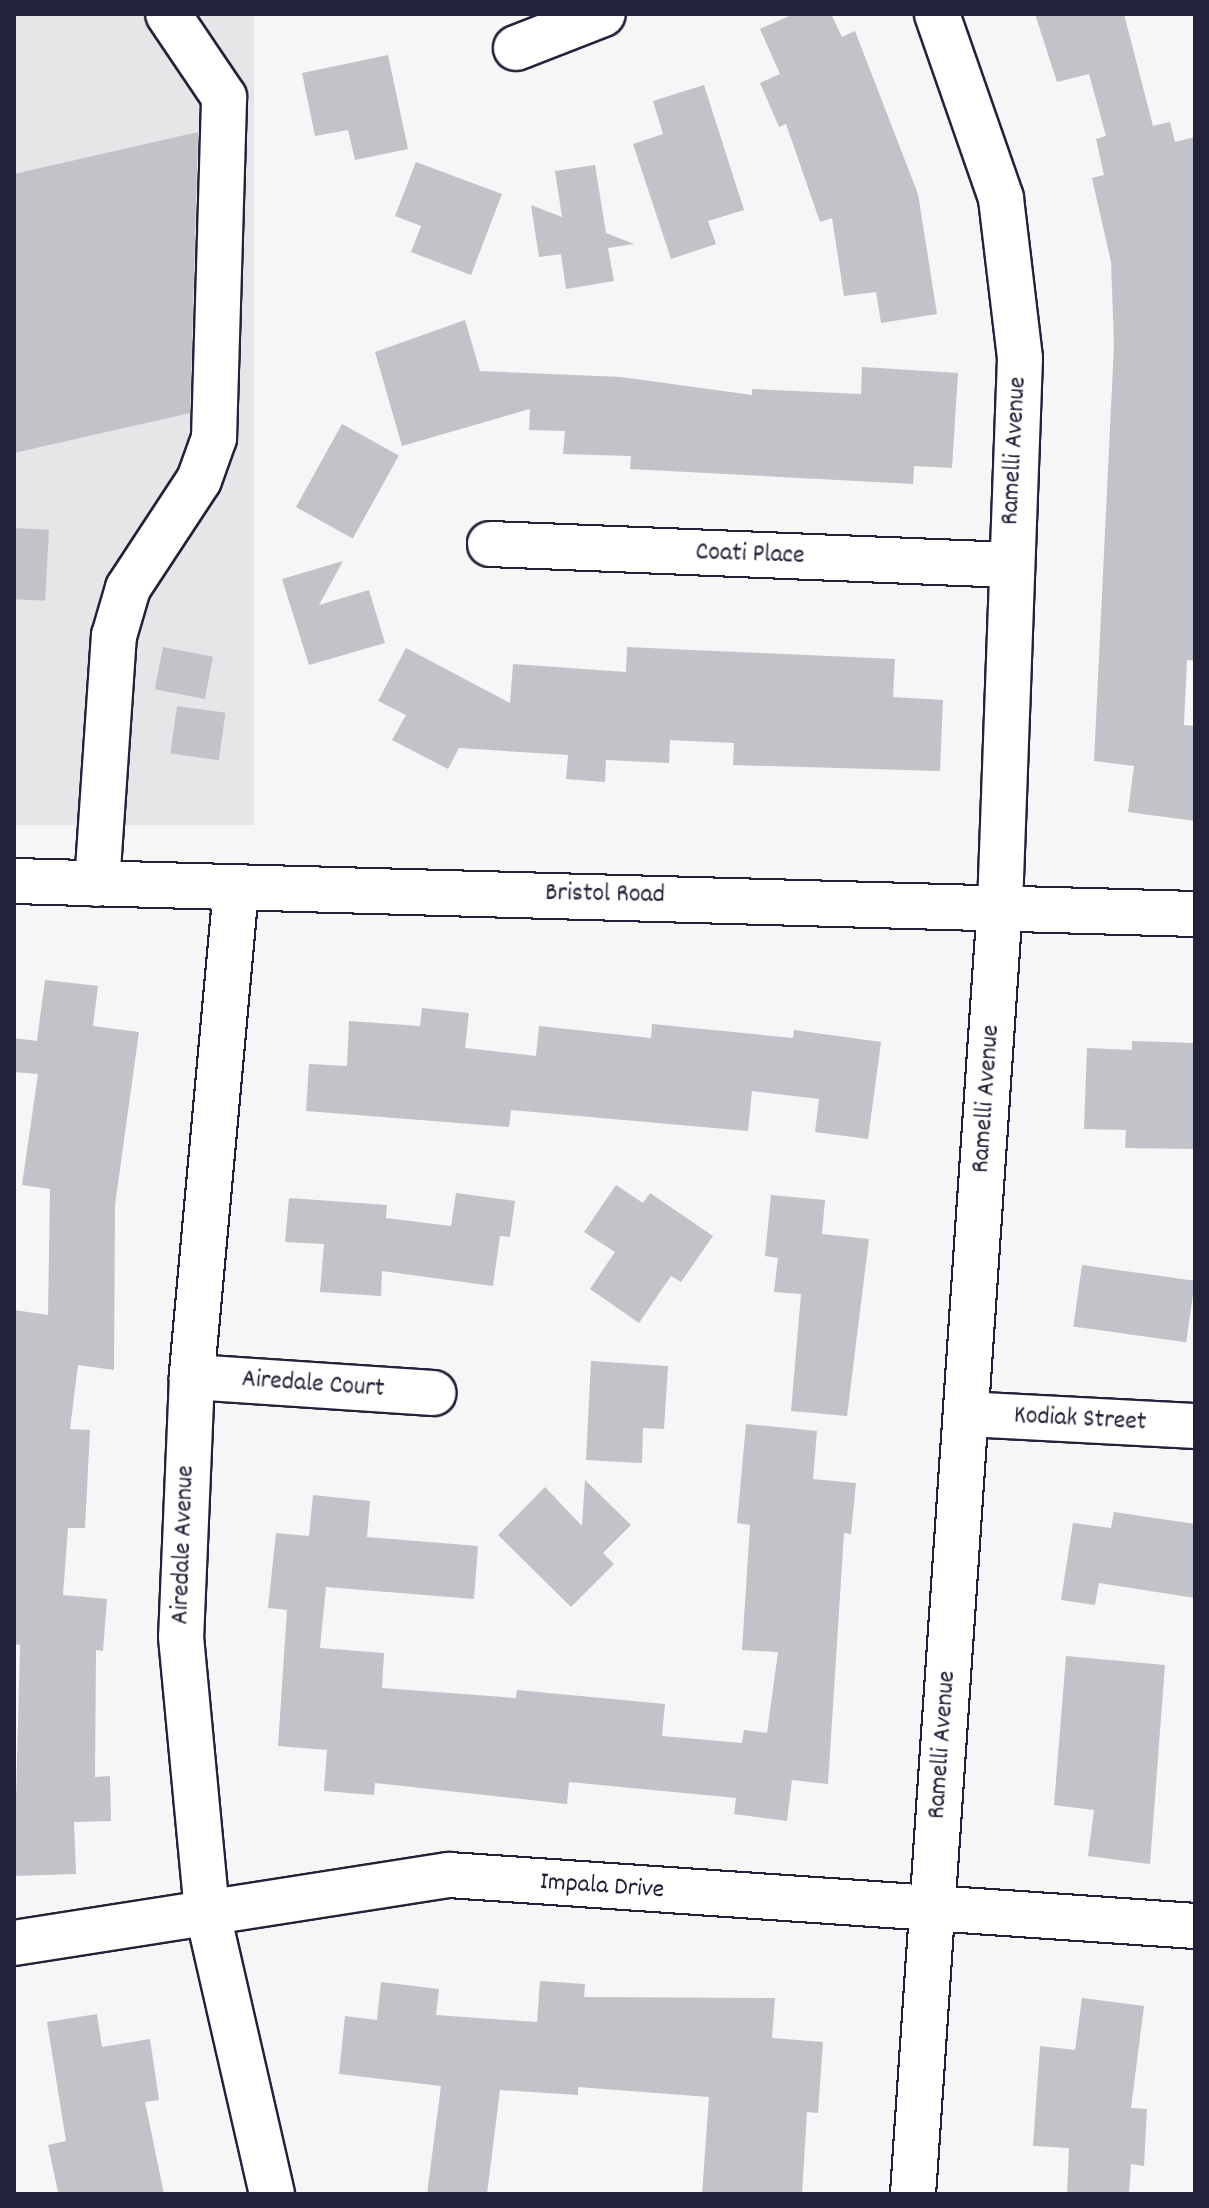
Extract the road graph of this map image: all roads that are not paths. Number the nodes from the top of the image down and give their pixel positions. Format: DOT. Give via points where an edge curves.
graph roads {
  1 [pos="168,14"];
  2 [pos="603,14"];
  3 [pos="937,14"];
  4 [pos="516,48"];
  5 [pos="490,544"];
  6 [pos="1010,565"];
  7 [pos="14,881"];
  8 [pos="97,884"];
  9 [pos="236,889"];
  10 [pos="1000,906"];
  11 [pos="1195,914"];
  12 [pos="192,1377"];
  13 [pos="433,1393"];
  14 [pos="966,1414"];
  15 [pos="1195,1426"];
  16 [pos="207,1910"];
  17 [pos="931,1911"];
  18 [pos="1195,1926"];
  19 [pos="14,1943"];
  20 [pos="272,2194"];
  21 [pos="913,2194"];
  1 -- 8 [label="street" via="224,97 214,438 199,480 128,588 114,636"];
  2 -- 4 [label="street"];
  3 -- 6 [label="street, Ramelli Avenue" via="987,148 1010,245 1020,358"];
  5 -- 6 [label="street, Coati Place"];
  6 -- 10 [label="street, Ramelli Avenue"];
  7 -- 8 [label="street, Bristol Road"];
  8 -- 9 [label="street, Bristol Road"];
  9 -- 10 [label="street, Bristol Road"];
  9 -- 12 [label="street, Airedale Avenue"];
  10 -- 11 [label="street, Bristol Road"];
  10 -- 14 [label="street, Ramelli Avenue"];
  12 -- 13 [label="street, Airedale Court"];
  12 -- 16 [label="street, Airedale Avenue" via="181,1637"];
  14 -- 15 [label="street, Kodiak Street"];
  14 -- 17 [label="street, Ramelli Avenue"];
  16 -- 17 [label="street, Impala Drive" via="449,1875"];
  16 -- 19 [label="street, Impala Drive"];
  16 -- 20 [label="street, Airedale Avenue"];
  17 -- 18 [label="street, Impala Drive"];
  17 -- 21 [label="street, Ramelli Avenue"];
}
